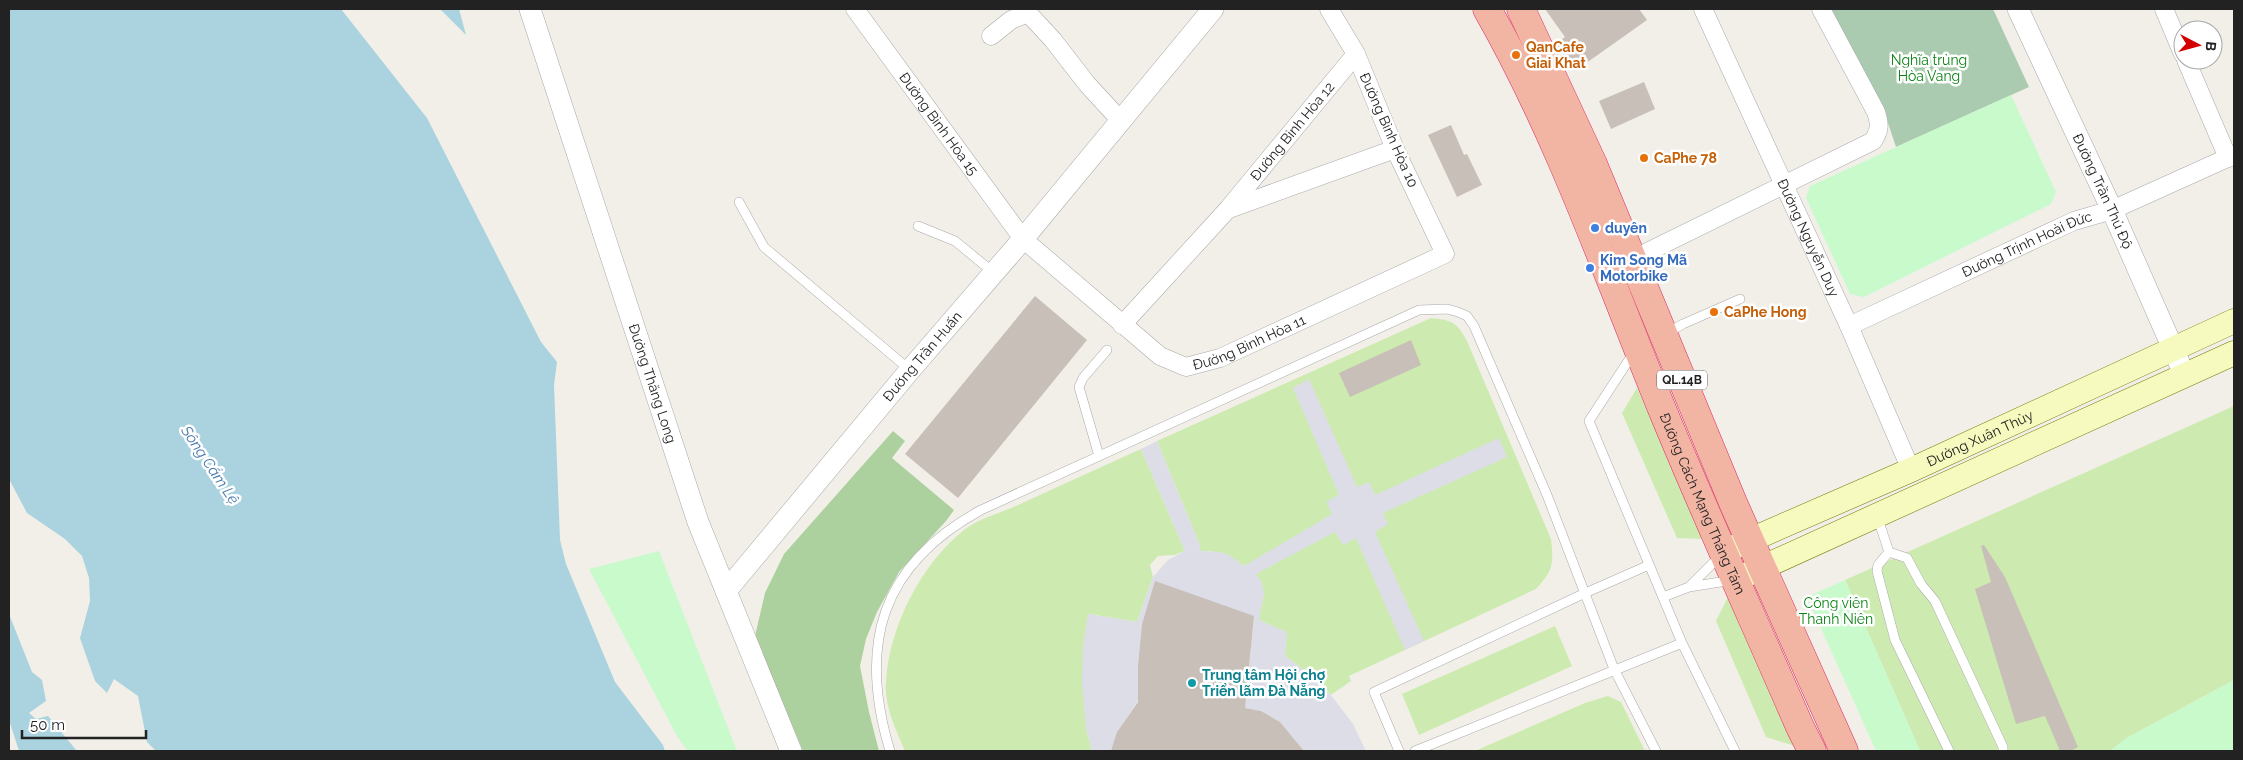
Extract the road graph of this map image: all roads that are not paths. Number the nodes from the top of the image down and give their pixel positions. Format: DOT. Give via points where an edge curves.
graph roads {
  1 [pos="530,9"];
  2 [pos="855,9"];
  3 [pos="1213,9"];
  4 [pos="1329,9"];
  5 [pos="1487,9"];
  6 [pos="1521,9"];
  7 [pos="1703,9"];
  8 [pos="1821,9"];
  9 [pos="2018,9"];
  10 [pos="2164,9"];
  11 [pos="1028,10"];
  12 [pos="2173,30"];
  13 [pos="991,36"];
  14 [pos="1356,54"];
  15 [pos="2191,70"];
  16 [pos="1121,121"];
  17 [pos="1395,149"];
  18 [pos="2231,156"];
  19 [pos="1784,184"];
  20 [pos="739,202"];
  21 [pos="1228,209"];
  22 [pos="2112,210"];
  23 [pos="918,226"];
  24 [pos="1023,239"];
  25 [pos="1445,254"];
  26 [pos="1631,260"];
  27 [pos="994,273"];
  28 [pos="1740,299"];
  29 [pos="2234,321"];
  30 [pos="1122,325"];
  31 [pos="1849,326"];
  32 [pos="1663,336"];
  33 [pos="1637,348"];
  34 [pos="1107,350"];
  35 [pos="2172,350"];
  36 [pos="2234,353"];
  37 [pos="910,370"];
  38 [pos="2185,376"];
  39 [pos="1099,456"];
  40 [pos="1911,470"];
  41 [pos="1876,516"];
  42 [pos="1750,540"];
  43 [pos="1724,552"];
  44 [pos="1889,552"];
  45 [pos="1649,565"];
  46 [pos="1761,568"];
  47 [pos="1735,580"];
  48 [pos="1689,587"];
  49 [pos="726,591"];
  50 [pos="1583,594"];
  51 [pos="1663,597"];
  52 [pos="1682,643"];
  53 [pos="1614,669"];
  54 [pos="790,751"];
  55 [pos="890,751"];
  56 [pos="1399,751"];
  57 [pos="1415,751"];
  58 [pos="1656,751"];
  59 [pos="1735,751"];
  60 [pos="1812,751"];
  61 [pos="1844,751"];
  62 [pos="1949,751"];
  63 [pos="2003,751"];
  1 -- 49 [label="street, Đường Thăng Long" via="698,522"];
  2 -- 24 [label="street, Đường Bình Hòa 15"];
  3 -- 16 [label="street, Đường Trần Huấn"];
  4 -- 14 [label="street, Đường Bình Hòa 10"];
  5 -- 33 [label="highway, Đường Cách Mạng Tháng Tám / QL.14B" via="1567,172"];
  6 -- 26 [label="highway, Đường Cách Mạng Tháng Tám / QL.14B" via="1589,155"];
  7 -- 19 [label="street, Đường Nguyễn Duy"];
  8 -- 19 [label="street" via="1876,112 1878,132 1873,141 1863,148"];
  9 -- 22 [label="street, Đường Trần Thủ Độ"];
  10 -- 12 [label="street"];
  11 -- 13 [label="street"];
  11 -- 16 [label="street" via="1086,84"];
  14 -- 17 [label="street, Đường Bình Hòa 10"];
  14 -- 21 [label="street, Đường Bình Hòa 12"];
  15 -- 18 [label="street"];
  16 -- 24 [label="street, Đường Trần Huấn"];
  17 -- 21 [label="street, Đường Bình Hòa 12"];
  17 -- 25 [label="street, Đường Bình Hòa 10"];
  18 -- 22 [label="street, Đường Trịnh Hoài Đức"];
  19 -- 26 [label="street"];
  19 -- 31 [label="street, Đường Nguyễn Duy"];
  20 -- 37 [label="lane" via="764,247"];
  21 -- 30 [label="street, Đường Bình Hòa 12"];
  22 -- 31 [label="street, Đường Trịnh Hoài Đức" via="2074,221"];
  22 -- 35 [label="street, Đường Trần Thủ Độ"];
  23 -- 27 [label="lane" via="955,241"];
  24 -- 27 [label="street, Đường Trần Huấn"];
  24 -- 30 [label="street, Đường Bình Hòa 11"];
  25 -- 30 [label="street, Đường Bình Hòa 11" via="1220,358 1186,366 1160,356"];
  26 -- 32 [label="highway, Đường Cách Mạng Tháng Tám / QL.14B"];
  27 -- 37 [label="street, Đường Trần Huấn"];
  28 -- 32 [label="lane"];
  29 -- 35 [label="main road, Đường Xuân Thủy"];
  31 -- 40 [label="street, Đường Nguyễn Duy"];
  32 -- 42 [label="highway, Đường Cách Mạng Tháng Tám / QL.14B"];
  33 -- 43 [label="highway, Đường Cách Mạng Tháng Tám / QL.14B"];
  33 -- 45 [label="lane" via="1589,421"];
  34 -- 39 [label="lane" via="1079,387"];
  35 -- 38 [label="street, Đường Trần Thủ Độ"];
  35 -- 40 [label="main road, Đường Xuân Thủy"];
  36 -- 38 [label="main road, Đường Xuân Thủy"];
  37 -- 49 [label="street, Đường Trần Huấn"];
  38 -- 41 [label="main road, Đường Xuân Thủy"];
  39 -- 50 [label="lane" via="1419,310 1458,312 1467,316 1482,341"];
  39 -- 55 [label="lane" via="967,517 926,548 911,566 882,620 877,648 878,706"];
  40 -- 42 [label="main road, Đường Xuân Thủy"];
  41 -- 44 [label="lane"];
  41 -- 46 [label="main road, Đường Xuân Thủy"];
  42 -- 43 [label="main road, Đường Xuân Thủy"];
  42 -- 46 [label="highway, Đường Cách Mạng Tháng Tám / QL.14B"];
  43 -- 47 [label="highway, Đường Cách Mạng Tháng Tám / QL.14B"];
  43 -- 48 [label="lane"];
  44 -- 62 [label="lane" via="1876,571 1895,640"];
  44 -- 63 [label="lane" via="1907,558 1934,601"];
  45 -- 50 [label="lane"];
  45 -- 51 [label="lane"];
  46 -- 47 [label="main road, Đường Xuân Thủy"];
  46 -- 61 [label="highway, Đường Cách Mạng Tháng Tám / QL.14B"];
  47 -- 48 [label="lane"];
  47 -- 60 [label="highway, Đường Cách Mạng Tháng Tám / QL.14B"];
  48 -- 51 [label="lane"];
  49 -- 54 [label="street, Đường Thăng Long"];
  50 -- 53 [label="lane"];
  50 -- 56 [label="lane" via="1374,692"];
  51 -- 52 [label="lane"];
  52 -- 53 [label="lane"];
  52 -- 59 [label="lane"];
  53 -- 57 [label="lane"];
  53 -- 58 [label="lane"];
}
